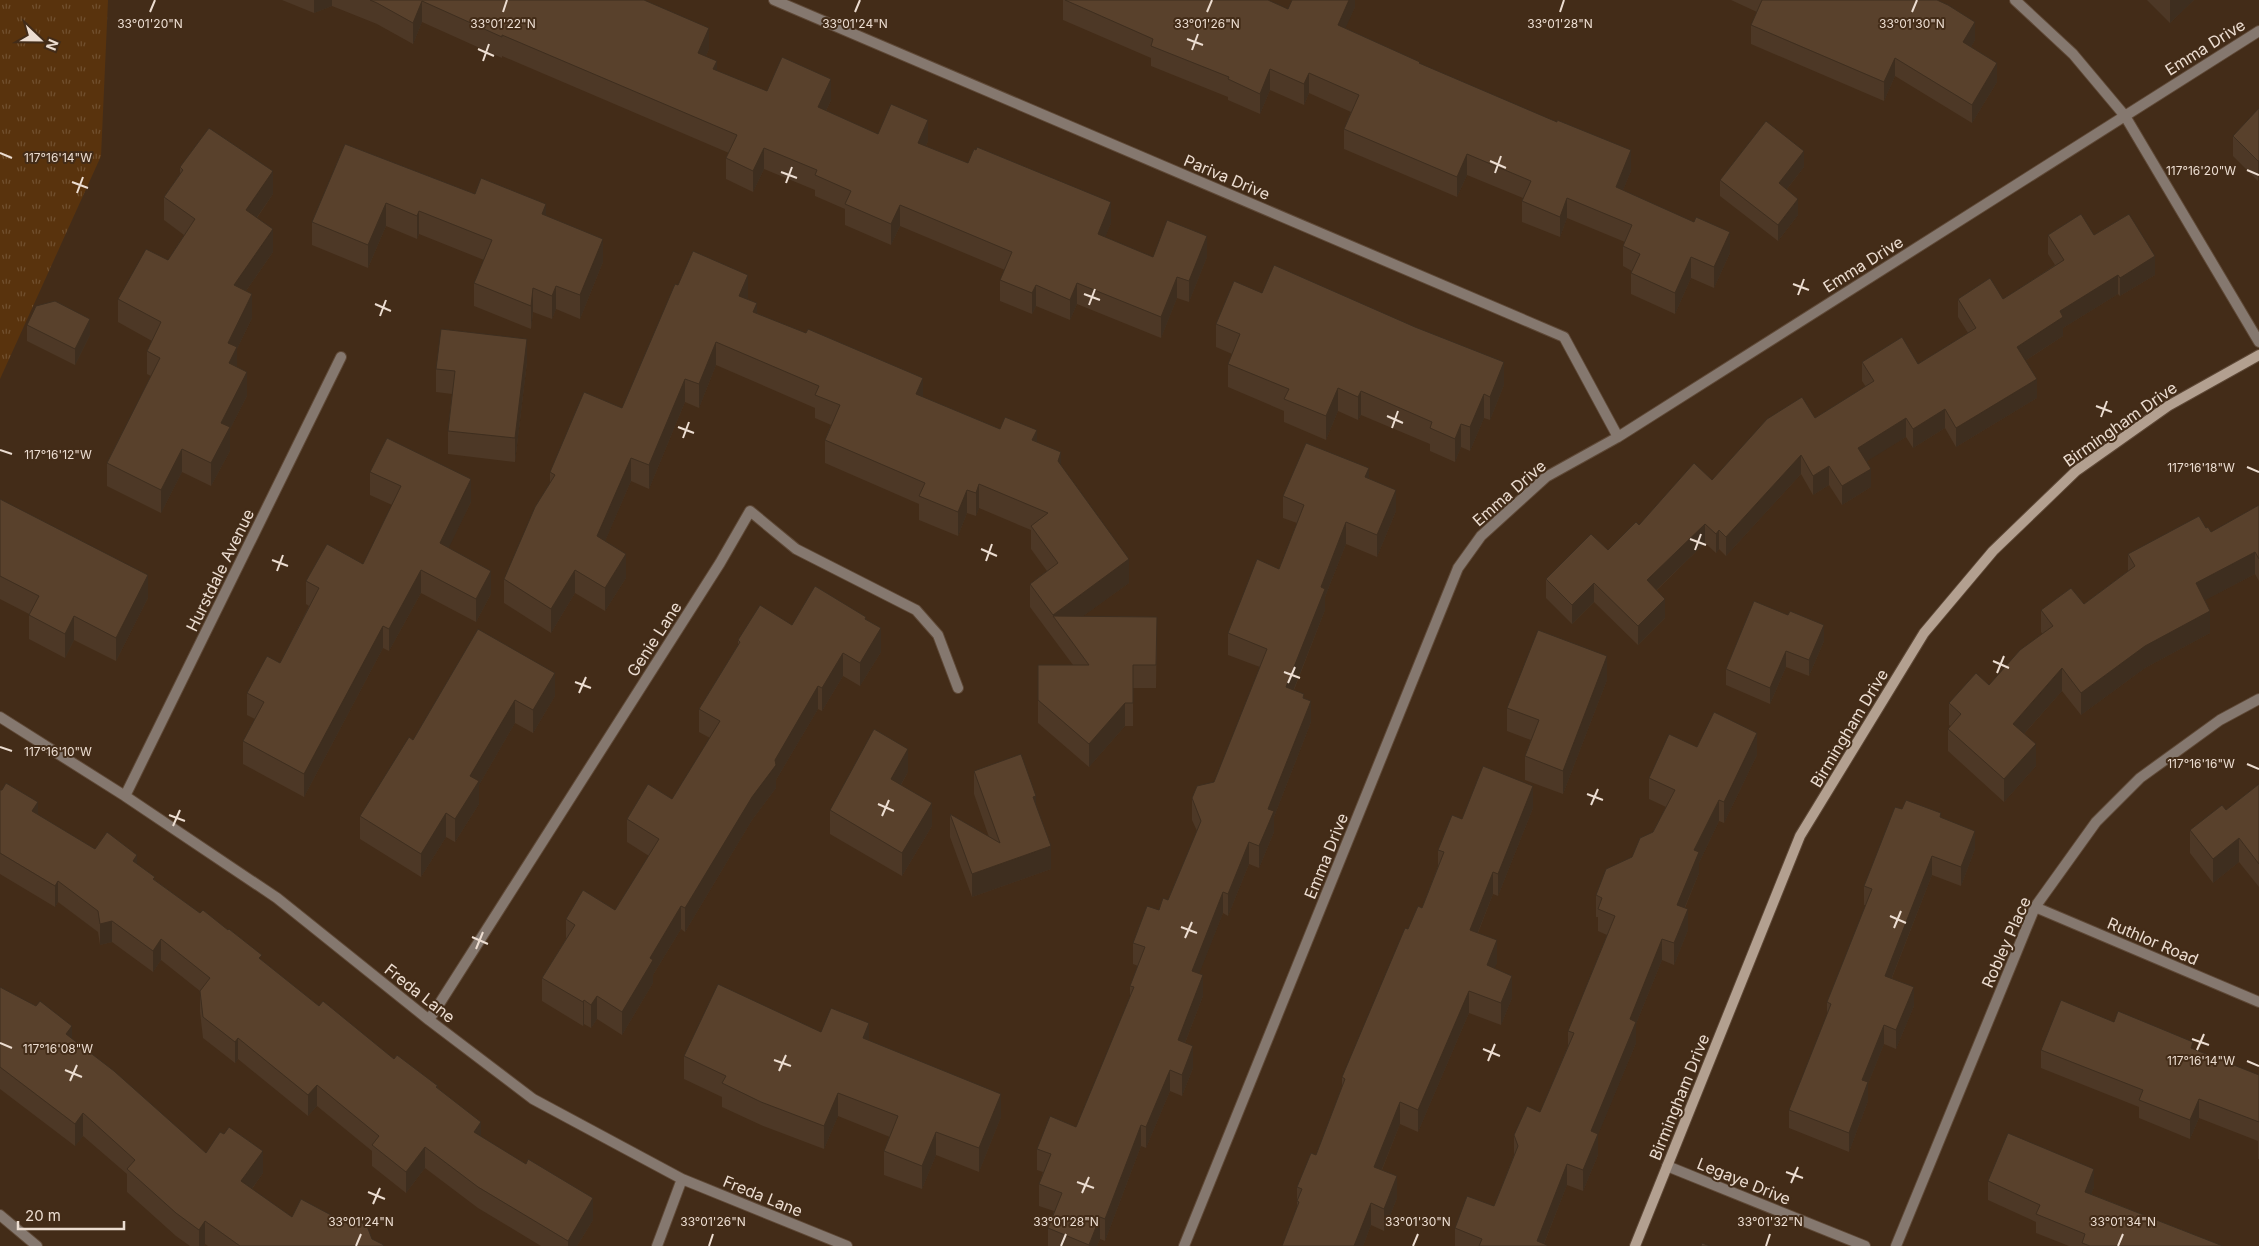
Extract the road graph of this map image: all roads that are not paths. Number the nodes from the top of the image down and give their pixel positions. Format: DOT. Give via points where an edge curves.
graph roads {
  1 [pos="774,0"];
  2 [pos="2015,0"];
  3 [pos="2259,31"];
  4 [pos="2125,116"];
  5 [pos="2259,342"];
  6 [pos="2259,355"];
  7 [pos="341,357"];
  8 [pos="1618,437"];
  9 [pos="958,688"];
  10 [pos="2259,699"];
  11 [pos="0,717"];
  12 [pos="125,796"];
  13 [pos="2035,907"];
  14 [pos="2259,1002"];
  15 [pos="429,1020"];
  16 [pos="1667,1166"];
  17 [pos="682,1179"];
  18 [pos="0,1214"];
  19 [pos="37,1246"];
  20 [pos="657,1246"];
  21 [pos="846,1246"];
  22 [pos="1184,1246"];
  23 [pos="1635,1246"];
  24 [pos="1865,1246"];
  25 [pos="1896,1246"];
  1 -- 8 [label="street, Pariva Drive" via="1564,337"];
  2 -- 4 [label="street" via="2073,54"];
  3 -- 4 [label="street, Emma Drive"];
  4 -- 5 [label="street"];
  4 -- 8 [label="street, Emma Drive"];
  6 -- 16 [label="main road, Birmingham Drive" via="2168,406 2076,471 1993,551 1924,633 1800,836"];
  7 -- 12 [label="street, Hurstdale Avenue"];
  8 -- 22 [label="street, Emma Drive" via="1546,477 1481,536 1458,568"];
  9 -- 15 [label="street, Genie Lane" via="938,635 916,610 796,549 750,512"];
  10 -- 13 [label="street, Robley Place" via="2220,720 2140,778 2096,822"];
  11 -- 12 [label="street, Freda Lane"];
  12 -- 15 [label="street, Freda Lane" via="277,898"];
  13 -- 14 [label="street, Ruthlor Road"];
  13 -- 25 [label="street, Robley Place"];
  15 -- 17 [label="street, Freda Lane" via="533,1099"];
  16 -- 23 [label="main road, Birmingham Drive"];
  16 -- 24 [label="street, Legaye Drive"];
  17 -- 20 [label="street"];
  17 -- 21 [label="street, Freda Lane"];
  18 -- 19 [label="street"];
}
